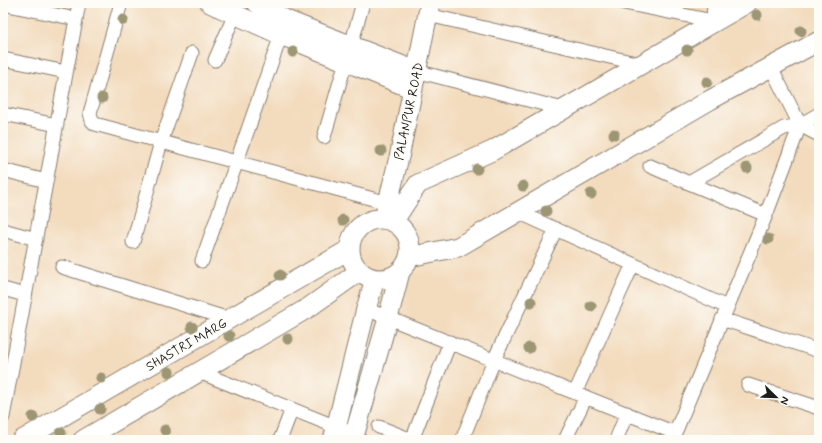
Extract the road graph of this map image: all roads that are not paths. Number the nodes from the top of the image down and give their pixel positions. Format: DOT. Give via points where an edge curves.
graph roads {
  1 [pos="79,3"];
  2 [pos="121,3"];
  3 [pos="210,3"];
  4 [pos="257,3"];
  5 [pos="363,3"];
  6 [pos="624,3"];
  7 [pos="747,3"];
  8 [pos="3,4"];
  9 [pos="429,9"];
  10 [pos="714,12"];
  11 [pos="235,14"];
  12 [pos="76,20"];
  13 [pos="281,35"];
  14 [pos="819,42"];
  15 [pos="192,53"];
  16 [pos="349,53"];
  17 [pos="3,59"];
  18 [pos="215,60"];
  19 [pos="640,64"];
  20 [pos="771,67"];
  21 [pos="66,72"];
  22 [pos="415,80"];
  23 [pos="564,109"];
  24 [pos="3,114"];
  25 [pos="819,114"];
  26 [pos="57,125"];
  27 [pos="800,125"];
  28 [pos="819,135"];
  29 [pos="324,137"];
  30 [pos="161,142"];
  31 [pos="236,162"];
  32 [pos="650,166"];
  33 [pos="3,170"];
  34 [pos="46,181"];
  35 [pos="689,183"];
  36 [pos="518,212"];
  37 [pos="388,215"];
  38 [pos="766,215"];
  39 [pos="556,229"];
  40 [pos="3,230"];
  41 [pos="36,239"];
  42 [pos="133,242"];
  43 [pos="350,249"];
  44 [pos="202,261"];
  45 [pos="405,264"];
  46 [pos="634,264"];
  47 [pos="62,267"];
  48 [pos="367,275"];
  49 [pos="3,289"];
  50 [pos="25,294"];
  51 [pos="366,309"];
  52 [pos="725,313"];
  53 [pos="229,318"];
  54 [pos="388,318"];
  55 [pos="450,342"];
  56 [pos="819,350"];
  57 [pos="494,360"];
  58 [pos="7,372"];
  59 [pos="199,372"];
  60 [pos="748,385"];
  61 [pos="580,395"];
  62 [pos="819,408"];
  63 [pos="292,409"];
  64 [pos="627,414"];
  65 [pos="3,417"];
  66 [pos="379,427"];
  67 [pos="334,434"];
  68 [pos="673,436"];
  69 [pos="354,437"];
  70 [pos="22,440"];
  71 [pos="83,440"];
  72 [pos="280,440"];
  73 [pos="412,440"];
  74 [pos="462,440"];
  75 [pos="565,440"];
  76 [pos="616,440"];
  1 -- 12 [label="street"];
  2 -- 30 [label="street" via="90,113 92,121"];
  3 -- 11 [label="street"];
  4 -- 16 [label="street"];
  5 -- 16 [label="street"];
  6 -- 10 [label="street"];
  7 -- 10 [label="street"];
  8 -- 12 [label="street"];
  9 -- 19 [label="street"];
  9 -- 22 [label="street, PALANPUR ROAD"];
  10 -- 19 [label="street"];
  11 -- 13 [label="street"];
  11 -- 18 [label="street"];
  12 -- 21 [label="street"];
  13 -- 16 [label="street"];
  13 -- 31 [label="street"];
  14 -- 20 [label="street"];
  15 -- 30 [label="street"];
  16 -- 22 [label="street"];
  16 -- 29 [label="street"];
  17 -- 21 [label="street"];
  19 -- 23 [label="street"];
  20 -- 27 [label="street"];
  20 -- 36 [label="street"];
  21 -- 26 [label="street"];
  22 -- 23 [label="street"];
  22 -- 37 [label="street, PALANPUR ROAD"];
  23 -- 37 [label="street" via="492,151 418,184"];
  24 -- 26 [label="street"];
  25 -- 27 [label="street"];
  26 -- 34 [label="street"];
  27 -- 28 [label="street"];
  27 -- 35 [label="street" via="784,128"];
  27 -- 38 [label="street"];
  30 -- 31 [label="street"];
  30 -- 42 [label="street"];
  31 -- 37 [label="street"];
  31 -- 44 [label="street"];
  32 -- 35 [label="street"];
  33 -- 34 [label="street"];
  34 -- 41 [label="street"];
  35 -- 38 [label="street"];
  36 -- 39 [label="street"];
  36 -- 45 [label="street" via="458,247"];
  37 -- 43 [label="street" via="364,224 357,230"];
  37 -- 45 [label="street" via="406,233 410,245"];
  38 -- 52 [label="street"];
  39 -- 46 [label="street"];
  39 -- 57 [label="street"];
  40 -- 41 [label="street"];
  41 -- 50 [label="street"];
  43 -- 48 [label="street" via="355,265"];
  43 -- 53 [label="street, SHASTRI MARG"];
  45 -- 48 [label="street" via="392,277 384,279"];
  45 -- 54 [label="street"];
  46 -- 52 [label="street"];
  46 -- 61 [label="street"];
  47 -- 53 [label="street"];
  48 -- 51 [label="street"];
  48 -- 59 [label="street"];
  49 -- 50 [label="street"];
  50 -- 58 [label="street"];
  51 -- 54 [label="street"];
  51 -- 67 [label="street"];
  52 -- 56 [label="street"];
  52 -- 68 [label="street"];
  53 -- 70 [label="street, SHASTRI MARG"];
  54 -- 55 [label="street"];
  54 -- 69 [label="street"];
  55 -- 57 [label="street"];
  55 -- 73 [label="street"];
  57 -- 61 [label="street"];
  57 -- 74 [label="street"];
  58 -- 65 [label="street"];
  59 -- 63 [label="street"];
  59 -- 71 [label="street"];
  60 -- 62 [label="street"];
  61 -- 64 [label="street"];
  61 -- 75 [label="street"];
  63 -- 67 [label="street"];
  63 -- 72 [label="street"];
  64 -- 68 [label="street"];
  64 -- 76 [label="street"];
  66 -- 73 [label="street"];
  67 -- 69 [label="street"];
}
